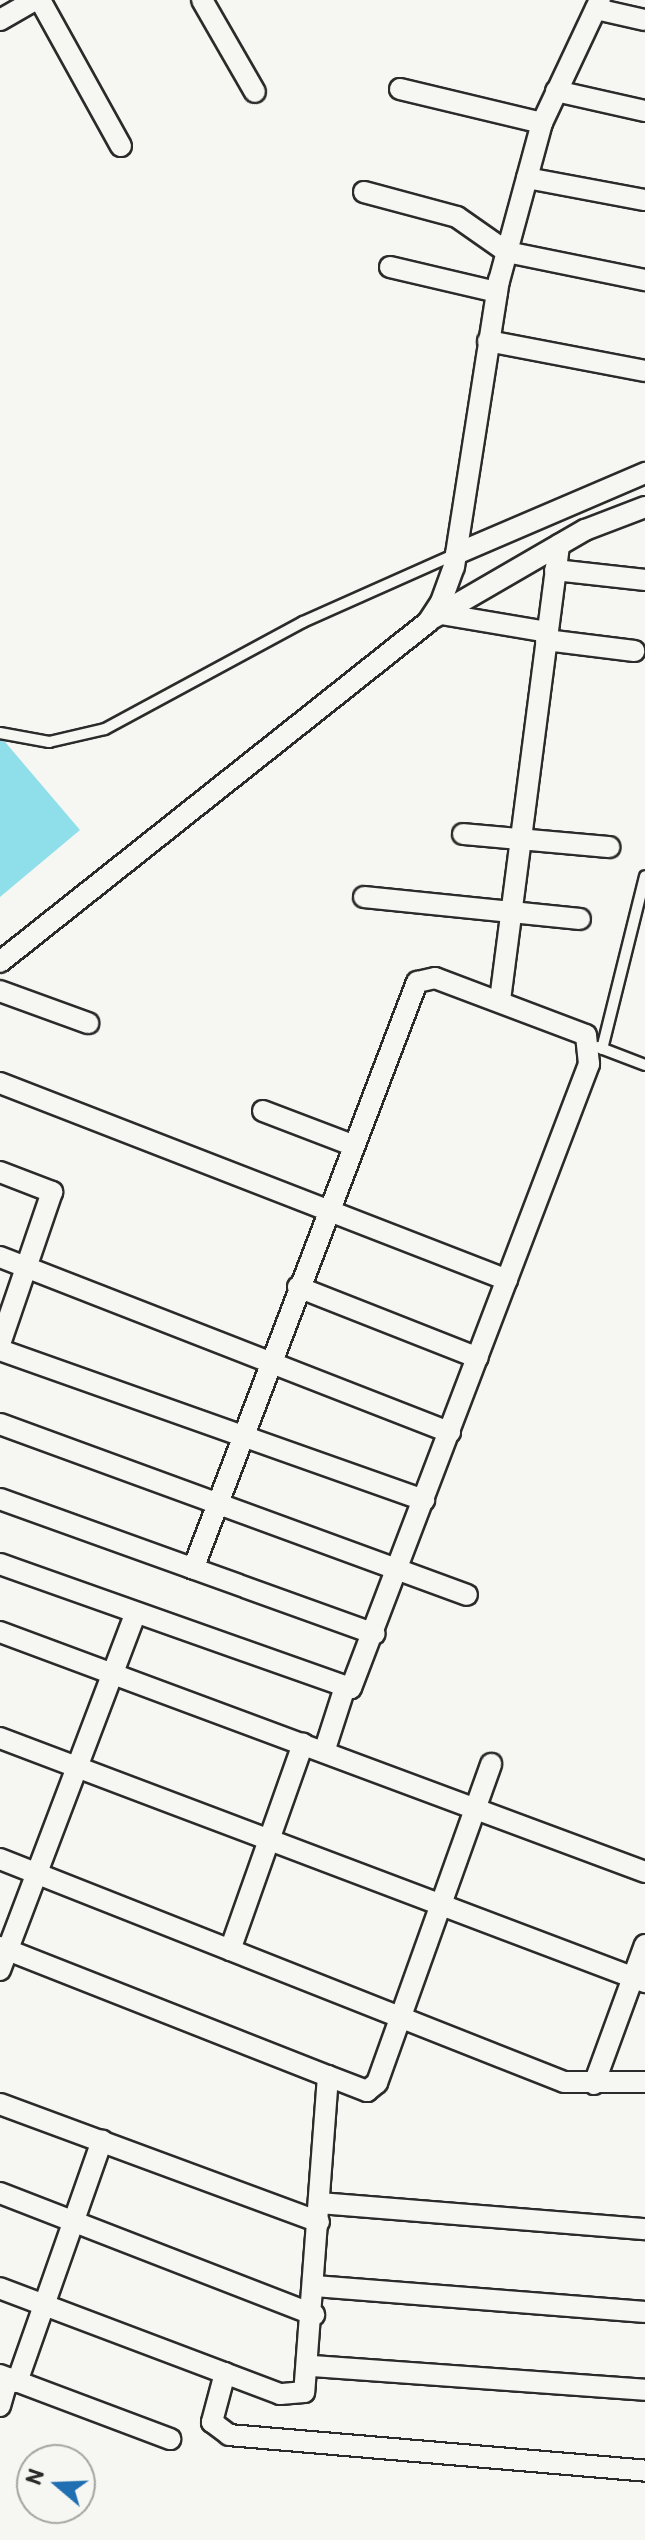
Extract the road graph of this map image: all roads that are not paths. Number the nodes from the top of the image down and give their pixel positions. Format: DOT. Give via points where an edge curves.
graph roads {
  1 [pos="37,0"];
  2 [pos="202,0"];
  3 [pos="598,5"];
  4 [pos="0,20"];
  5 [pos="645,20"];
  6 [pos="400,89"];
  7 [pos="556,91"];
  8 [pos="255,92"];
  9 [pos="645,111"];
  10 [pos="542,123"];
  11 [pos="121,146"];
  12 [pos="527,178"];
  13 [pos="364,192"];
  14 [pos="645,200"];
  15 [pos="507,252"];
  16 [pos="390,267"];
  17 [pos="645,280"];
  18 [pos="497,292"];
  19 [pos="488,341"];
  20 [pos="645,371"];
  21 [pos="645,473"];
  22 [pos="645,507"];
  23 [pos="559,545"];
  24 [pos="456,554"];
  25 [pos="555,570"];
  26 [pos="645,580"];
  27 [pos="434,618"];
  28 [pos="547,636"];
  29 [pos="634,651"];
  30 [pos="0,733"];
  31 [pos="463,834"];
  32 [pos="521,839"];
  33 [pos="609,847"];
  34 [pos="645,876"];
  35 [pos="364,897"];
  36 [pos="511,912"];
  37 [pos="580,919"];
  38 [pos="0,962"];
  39 [pos="0,991"];
  40 [pos="500,1000"];
  41 [pos="88,1023"];
  42 [pos="597,1046"];
  43 [pos="645,1065"];
  44 [pos="0,1083"];
  45 [pos="263,1111"];
  46 [pos="352,1145"];
  47 [pos="0,1172"];
  48 [pos="327,1211"];
  49 [pos="0,1257"];
  50 [pos="27,1268"];
  51 [pos="507,1280"];
  52 [pos="298,1287"];
  53 [pos="0,1347"];
  54 [pos="478,1358"];
  55 [pos="268,1364"];
  56 [pos="0,1424"];
  57 [pos="450,1432"];
  58 [pos="241,1434"];
  59 [pos="0,1499"];
  60 [pos="424,1500"];
  61 [pos="215,1503"];
  62 [pos="0,1564"];
  63 [pos="193,1569"];
  64 [pos="398,1569"];
  65 [pos="467,1595"];
  66 [pos="135,1614"];
  67 [pos="0,1632"];
  68 [pos="374,1634"];
  69 [pos="113,1673"];
  70 [pos="344,1690"];
  71 [pos="0,1738"];
  72 [pos="303,1744"];
  73 [pos="324,1752"];
  74 [pos="491,1764"];
  75 [pos="77,1767"];
  76 [pos="475,1808"];
  77 [pos="269,1839"];
  78 [pos="0,1859"];
  79 [pos="645,1872"];
  80 [pos="37,1874"];
  81 [pos="440,1904"];
  82 [pos="645,1945"];
  83 [pos="4,1949"];
  84 [pos="230,1950"];
  85 [pos="0,1970"];
  86 [pos="639,1979"];
  87 [pos="399,2017"];
  88 [pos="328,2076"];
  89 [pos="645,2082"];
  90 [pos="594,2084"];
  91 [pos="0,2104"];
  92 [pos="102,2141"];
  93 [pos="0,2193"];
  94 [pos="320,2212"];
  95 [pos="74,2221"];
  96 [pos="645,2229"];
  97 [pos="315,2286"];
  98 [pos="0,2288"];
  99 [pos="44,2305"];
  100 [pos="645,2312"];
  101 [pos="314,2315"];
  102 [pos="312,2366"];
  103 [pos="225,2373"];
  104 [pos="8,2378"];
  105 [pos="645,2390"];
  106 [pos="0,2406"];
  107 [pos="170,2439"];
  108 [pos="645,2471"];
  1 -- 4 [label="street"];
  1 -- 11 [label="street"];
  2 -- 8 [label="street"];
  3 -- 5 [label="street"];
  3 -- 7 [label="street"];
  6 -- 10 [label="street"];
  7 -- 9 [label="street"];
  7 -- 10 [label="street"];
  10 -- 12 [label="street"];
  12 -- 14 [label="street"];
  12 -- 15 [label="street"];
  13 -- 15 [label="street" via="457,217"];
  15 -- 17 [label="street"];
  15 -- 18 [label="street"];
  16 -- 18 [label="street"];
  18 -- 19 [label="street"];
  19 -- 20 [label="street"];
  19 -- 24 [label="street"];
  21 -- 24 [label="street"];
  22 -- 23 [label="street"];
  23 -- 25 [label="street"];
  23 -- 27 [label="street"];
  24 -- 27 [label="street"];
  24 -- 30 [label="lane" via="303,622 105,729 49,742"];
  25 -- 26 [label="street"];
  25 -- 28 [label="street"];
  27 -- 28 [label="street"];
  27 -- 38 [label="street"];
  28 -- 29 [label="street"];
  28 -- 32 [label="street"];
  31 -- 32 [label="street"];
  32 -- 33 [label="street"];
  32 -- 36 [label="street"];
  34 -- 42 [label="lane"];
  35 -- 36 [label="street"];
  36 -- 37 [label="street"];
  36 -- 40 [label="street"];
  39 -- 41 [label="street"];
  40 -- 42 [label="street" via="574,1027"];
  40 -- 46 [label="street" via="435,978 417,982"];
  42 -- 43 [label="lane"];
  42 -- 51 [label="street"];
  44 -- 48 [label="street"];
  45 -- 46 [label="street"];
  46 -- 48 [label="street"];
  47 -- 50 [label="street" via="52,1192"];
  48 -- 51 [label="street"];
  48 -- 52 [label="street"];
  49 -- 50 [label="street"];
  50 -- 53 [label="street"];
  50 -- 55 [label="street"];
  51 -- 54 [label="street"];
  52 -- 54 [label="street"];
  52 -- 55 [label="street"];
  53 -- 58 [label="street"];
  54 -- 57 [label="street"];
  55 -- 57 [label="street"];
  55 -- 58 [label="street"];
  56 -- 61 [label="street"];
  57 -- 60 [label="street"];
  58 -- 60 [label="street"];
  58 -- 61 [label="street"];
  59 -- 63 [label="street"];
  60 -- 64 [label="street"];
  61 -- 63 [label="street"];
  61 -- 64 [label="street"];
  62 -- 66 [label="street"];
  63 -- 68 [label="street"];
  64 -- 65 [label="street"];
  64 -- 68 [label="street"];
  66 -- 69 [label="street"];
  66 -- 70 [label="street"];
  67 -- 69 [label="street"];
  68 -- 70 [label="street" via="356,1683"];
  69 -- 72 [label="street"];
  69 -- 75 [label="street"];
  70 -- 73 [label="street"];
  71 -- 75 [label="street"];
  72 -- 73 [label="street"];
  72 -- 77 [label="street"];
  73 -- 76 [label="street"];
  74 -- 76 [label="street"];
  75 -- 77 [label="street"];
  75 -- 80 [label="street"];
  76 -- 79 [label="street"];
  76 -- 81 [label="street"];
  77 -- 81 [label="street"];
  77 -- 84 [label="street"];
  78 -- 80 [label="street"];
  80 -- 83 [label="street"];
  80 -- 84 [label="street"];
  81 -- 86 [label="street"];
  81 -- 87 [label="street"];
  82 -- 86 [label="street"];
  83 -- 85 [label="street"];
  83 -- 88 [label="street"];
  84 -- 87 [label="street"];
  86 -- 90 [label="street"];
  87 -- 88 [label="street" via="373,2088"];
  87 -- 90 [label="street" via="564,2082"];
  88 -- 94 [label="street"];
  89 -- 90 [label="street"];
  91 -- 92 [label="street"];
  92 -- 94 [label="street"];
  92 -- 95 [label="street"];
  93 -- 95 [label="street"];
  94 -- 96 [label="street"];
  94 -- 97 [label="street"];
  95 -- 99 [label="street"];
  95 -- 101 [label="street"];
  97 -- 100 [label="street"];
  97 -- 101 [label="street"];
  98 -- 99 [label="street"];
  99 -- 103 [label="street"];
  99 -- 104 [label="street"];
  101 -- 102 [label="street"];
  102 -- 103 [label="street" via="304,2392 295,2396"];
  102 -- 105 [label="street"];
  103 -- 108 [label="street" via="212,2422 229,2435"];
  104 -- 106 [label="street"];
  104 -- 107 [label="street"];
}
